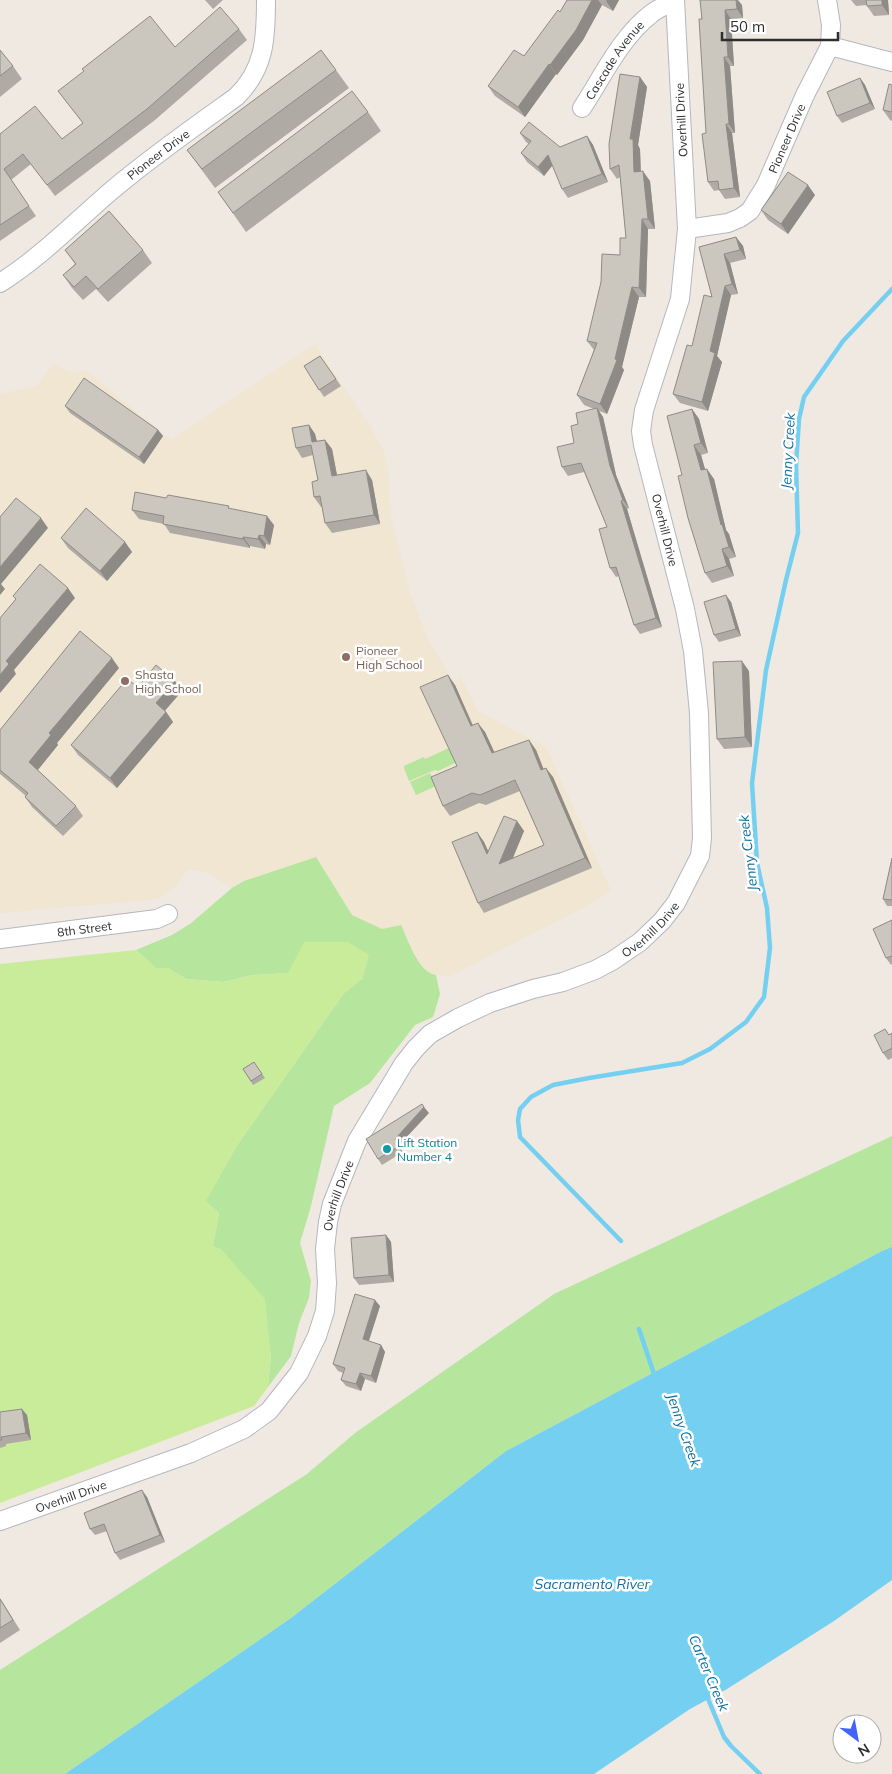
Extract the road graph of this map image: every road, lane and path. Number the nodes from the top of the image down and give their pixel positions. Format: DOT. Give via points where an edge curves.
graph roads {
  1 [pos="266,0"];
  2 [pos="675,0"];
  3 [pos="827,0"];
  4 [pos="830,46"];
  5 [pos="892,62"];
  6 [pos="582,108"];
  7 [pos="687,229"];
  8 [pos="0,283"];
  9 [pos="168,914"];
  10 [pos="0,939"];
  11 [pos="0,1521"];
  1 -- 8 [label="street, Pioneer Drive" via="261,60 245,89 160,151 32,260"];
  2 -- 6 [label="street, Cascade Avenue" via="640,23"];
  2 -- 7 [label="street, Overhill Drive"];
  3 -- 4 [label="street, Pioneer Drive"];
  4 -- 5 [label="street"];
  4 -- 7 [label="street, Pioneer Drive" via="766,185 750,211 728,223"];
  7 -- 11 [label="street, Overhill Drive" via="680,299 646,398 641,431 685,609 696,681 703,823 700,856 687,883 662,921 627,952 595,970 490,1004 458,1018 430,1034 404,1063 357,1141 332,1204 325,1249 325,1311 317,1336 298,1373 269,1411 244,1429 191,1454"];
  9 -- 10 [label="street, 8th Street" via="157,919"];
}
